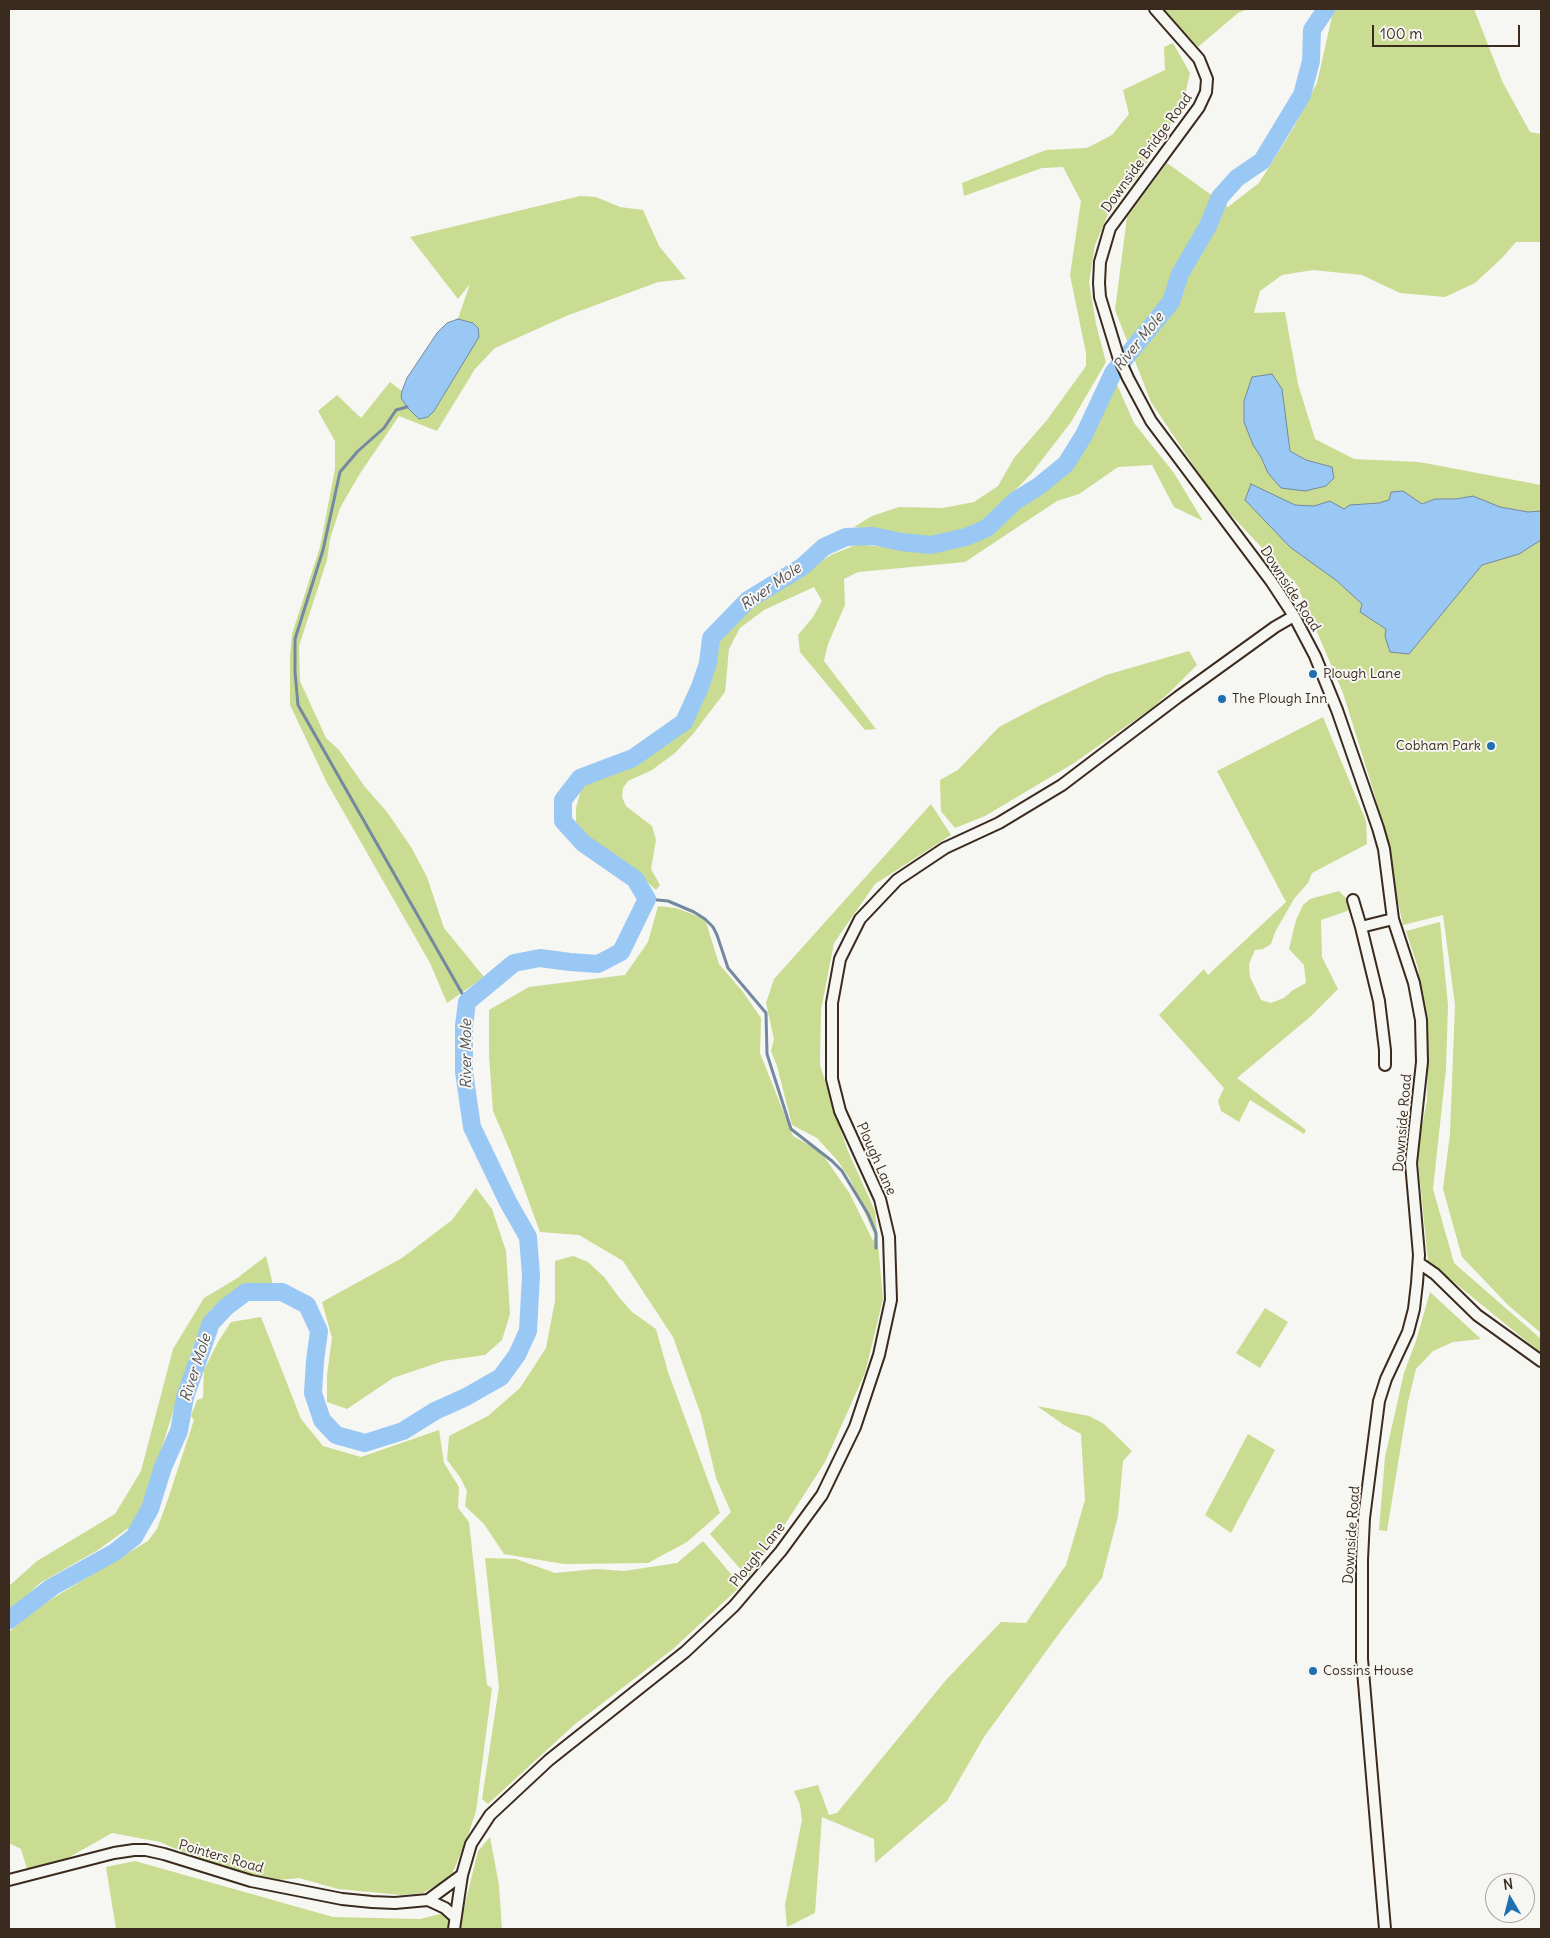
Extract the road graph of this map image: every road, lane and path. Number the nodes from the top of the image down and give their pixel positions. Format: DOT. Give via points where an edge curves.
graph roads {
  1 [pos="1155,9"];
  2 [pos="1144,411"];
  3 [pos="1294,616"];
  4 [pos="1353,900"];
  5 [pos="1393,919"];
  6 [pos="1361,927"];
  7 [pos="1385,1065"];
  8 [pos="1419,1263"];
  9 [pos="1541,1361"];
  10 [pos="462,1875"];
  11 [pos="9,1880"];
  12 [pos="428,1900"];
  13 [pos="455,1917"];
  14 [pos="454,1929"];
  15 [pos="1385,1929"];
  1 -- 2 [label="street, Downside Bridge Road" via="1199,59 1208,86 1204,99 1110,228 1102,252 1100,297 1105,316"];
  2 -- 3 [label="street, Downside Road"];
  3 -- 5 [label="street, Downside Road" via="1327,682 1378,828 1384,849"];
  3 -- 10 [label="street, Plough Lane" via="1178,697 1062,785 999,823 945,848 897,880 860,919 840,959 832,1003 832,1079 840,1111 880,1199 889,1237 891,1300 879,1355 855,1427 822,1495 781,1551 734,1606 685,1652 548,1760 490,1815 471,1844"];
  4 -- 6 [label="street"];
  5 -- 6 [label="street"];
  5 -- 8 [label="street, Downside Road" via="1414,983 1421,1020 1422,1062 1411,1163"];
  6 -- 7 [label="street" via="1378,1001"];
  8 -- 9 [label="street" via="1432,1271 1477,1315"];
  8 -- 15 [label="street, Downside Road" via="1412,1321 1379,1401 1364,1526 1362,1659"];
  10 -- 12 [label="street"];
  10 -- 13 [label="street, Plough Lane"];
  11 -- 12 [label="street, Pointers Road" via="114,1854 146,1850 251,1881 342,1899 395,1903"];
  12 -- 13 [label="street"];
  13 -- 14 [label="street, Plough Lane"];
}
